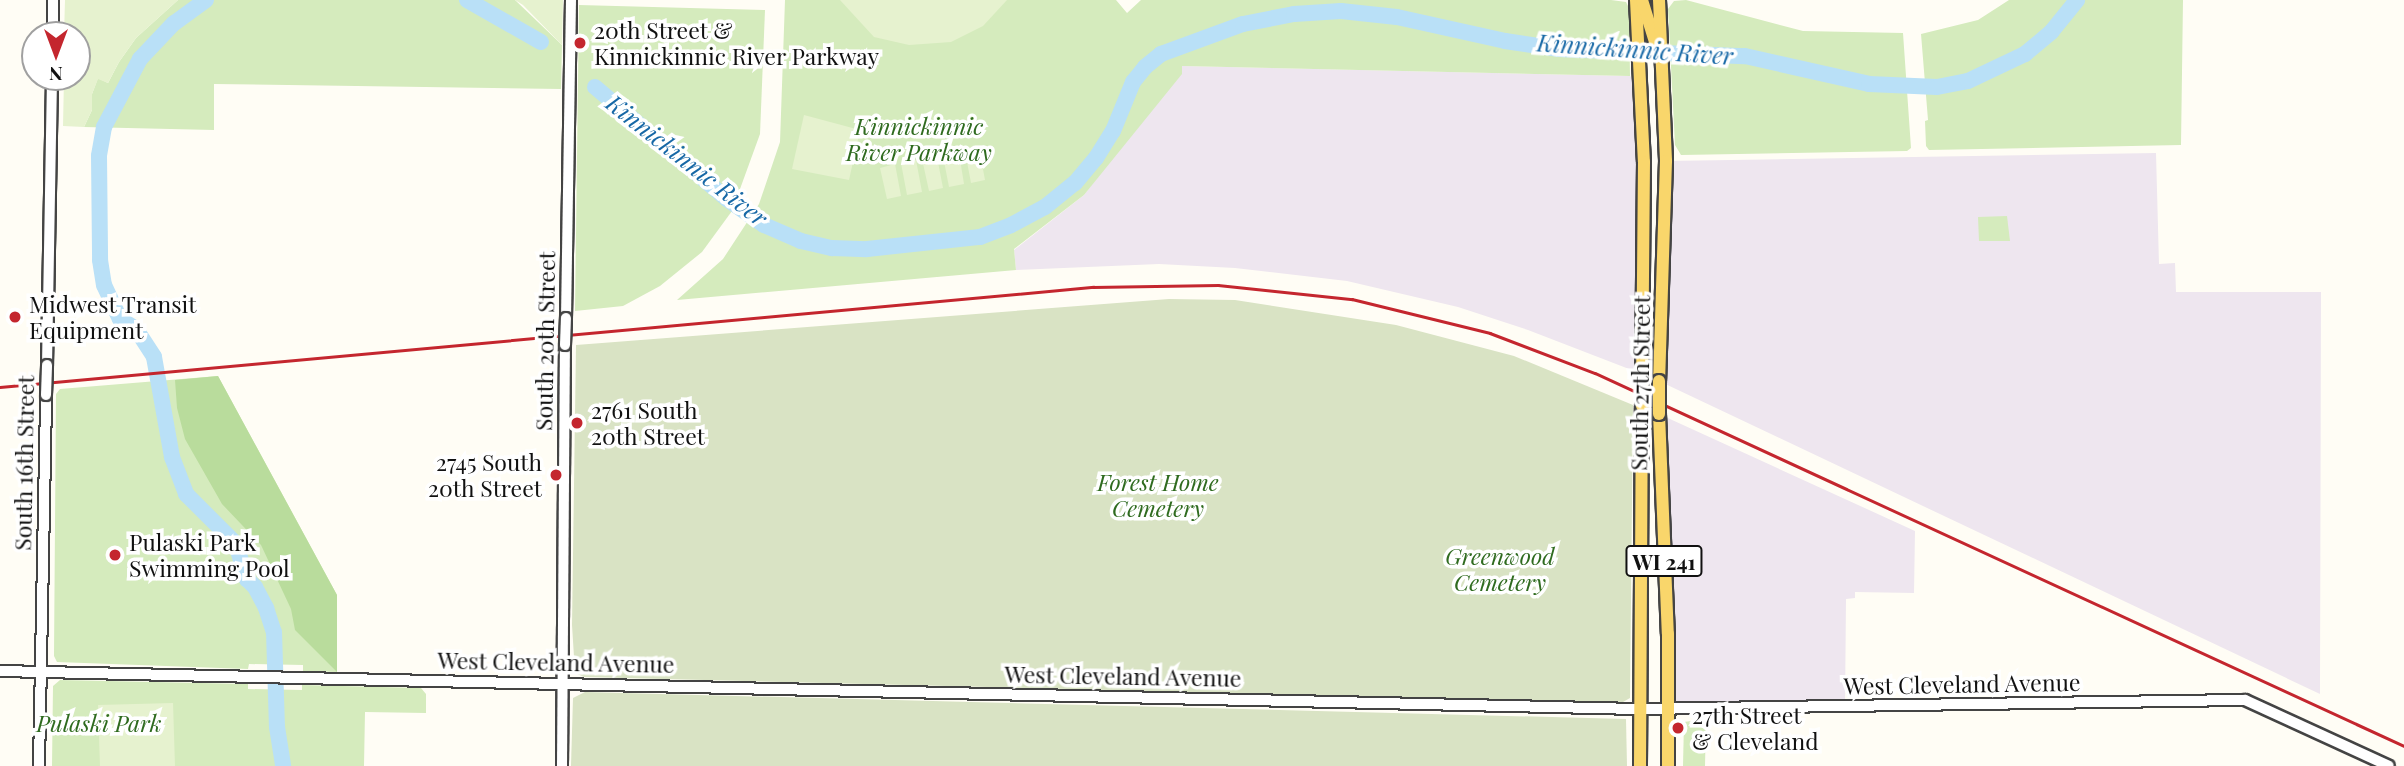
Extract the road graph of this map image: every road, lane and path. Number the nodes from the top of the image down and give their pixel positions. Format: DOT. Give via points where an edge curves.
graph roads {
  1 [pos="53,0"];
  2 [pos="571,0"];
  3 [pos="1636,0"];
  4 [pos="1642,0"];
  5 [pos="1659,0"];
  6 [pos="52,21"];
  7 [pos="1649,21"];
  8 [pos="52,91"];
  9 [pos="0,671"];
  10 [pos="40,672"];
  11 [pos="563,683"];
  12 [pos="1642,709"];
  13 [pos="1668,709"];
  14 [pos="39,766"];
  15 [pos="562,766"];
  16 [pos="1640,766"];
  17 [pos="1668,766"];
  18 [pos="2389,766"];
  1 -- 6 [label="street"];
  2 -- 11 [label="street, South 20th Street, bridge"];
  3 -- 7 [label="main road, South 27th Street / WI 241"];
  4 -- 7 [label="main road"];
  5 -- 7 [label="main road, South 27th Street / WI 241"];
  7 -- 12 [label="main road, South 27th Street / WI 241, bridge" via="1640,86 1644,162"];
  7 -- 13 [label="main road, South 27th Street / WI 241, bridge" via="1662,73 1666,161 1659,414"];
  8 -- 10 [label="street, South 16th Street, bridge"];
  9 -- 10 [label="street, West Cleveland Avenue"];
  10 -- 11 [label="street, West Cleveland Avenue"];
  10 -- 14 [label="street, South 16th Street"];
  11 -- 12 [label="street, West Cleveland Avenue"];
  11 -- 15 [label="street, South 20th Street"];
  12 -- 13 [label="street, West Cleveland Avenue"];
  12 -- 16 [label="main road, South 27th Street / WI 241"];
  13 -- 17 [label="main road, South 27th Street / WI 241"];
  13 -- 18 [label="street, West Cleveland Avenue" via="2245,700"];
}
